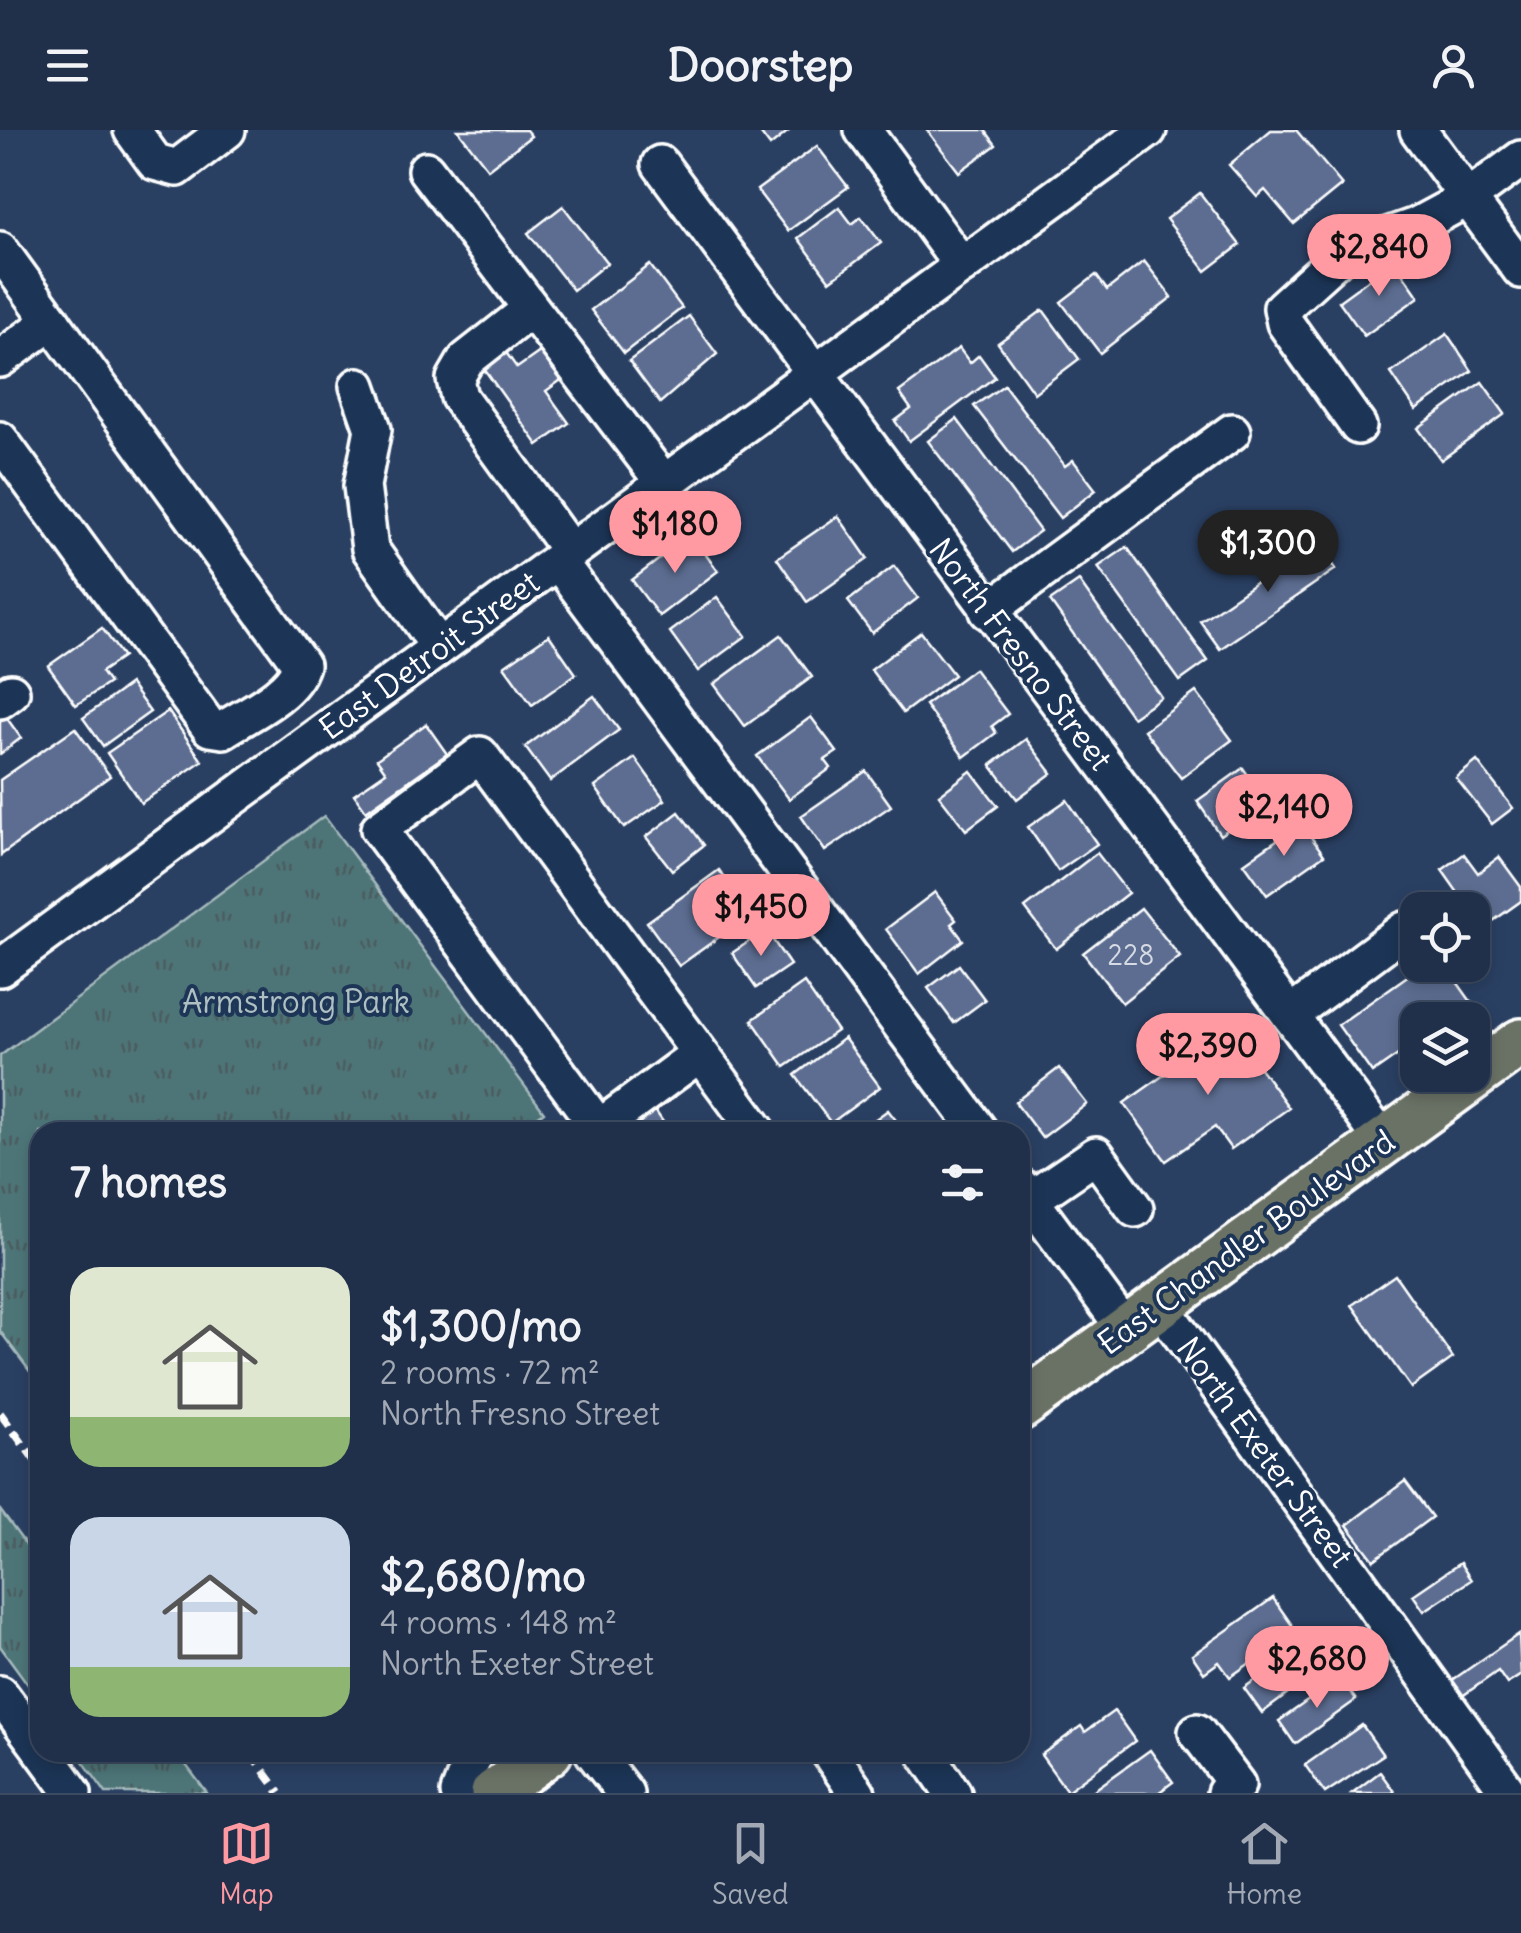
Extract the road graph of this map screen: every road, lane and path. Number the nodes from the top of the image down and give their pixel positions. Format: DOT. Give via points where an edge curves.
graph roads {
  1 [pos="132,130"];
  2 [pos="227,130"];
  3 [pos="863,130"];
  4 [pos="1148,130"];
  5 [pos="1418,130"];
  6 [pos="1521,159"];
  7 [pos="660,164"];
  8 [pos="426,170"];
  9 [pos="1468,198"];
  10 [pos="0,250"];
  11 [pos="962,266"];
  12 [pos="1521,270"];
  13 [pos="532,309"];
  14 [pos="52,321"];
  15 [pos="0,359"];
  16 [pos="813,374"];
  17 [pos="358,386"];
  18 [pos="1358,426"];
  19 [pos="1232,432"];
  20 [pos="0,440"];
  21 [pos="664,483"];
  22 [pos="564,556"];
  23 [pos="988,611"];
  24 [pos="439,647"];
  25 [pos="1400,933"];
  26 [pos="2,963"];
  27 [pos="1290,1015"];
  28 [pos="1521,1042"];
  29 [pos="699,1054"];
  30 [pos="595,1122"];
  31 [pos="607,1122"];
  32 [pos="750,1122"];
  33 [pos="973,1122"];
  34 [pos="1384,1142"];
  35 [pos="1030,1190"];
  36 [pos="1030,1198"];
  37 [pos="1135,1209"];
  38 [pos="1143,1318"];
  39 [pos="1030,1396"];
  40 [pos="0,1694"];
  41 [pos="1197,1732"];
  42 [pos="30,1734"];
  43 [pos="51,1762"];
  44 [pos="472,1762"];
  45 [pos="536,1762"];
  46 [pos="602,1762"];
  47 [pos="836,1762"];
  48 [pos="933,1762"];
  49 [pos="73,1793"];
  50 [pos="459,1793"];
  51 [pos="494,1793"];
  52 [pos="625,1793"];
  53 [pos="858,1793"];
  54 [pos="953,1793"];
  55 [pos="1225,1793"];
  56 [pos="1509,1793"];
  1 -- 2 [label="street" via="155,162 178,168"];
  3 -- 11 [label="street"];
  4 -- 11 [label="street, East Detroit Street"];
  5 -- 9 [label="street"];
  6 -- 9 [label="street"];
  7 -- 16 [label="street, North Fresno Street"];
  8 -- 13 [label="street"];
  9 -- 12 [label="street"];
  9 -- 18 [label="street" via="1416,226 1345,251 1282,308 1285,323"];
  10 -- 14 [label="street"];
  11 -- 16 [label="street, East Detroit Street"];
  13 -- 21 [label="street"];
  13 -- 22 [label="street" via="466,360 456,378 459,397"];
  14 -- 15 [label="street"];
  14 -- 20 [label="street" via="301,665 299,674 223,730 210,728"];
  16 -- 21 [label="street, East Detroit Street"];
  16 -- 23 [label="street, North Fresno Street"];
  17 -- 24 [label="street" via="373,429 362,486 370,549"];
  19 -- 23 [label="street"];
  21 -- 22 [label="street, East Detroit Street"];
  22 -- 24 [label="street, East Detroit Street"];
  22 -- 33 [label="street"];
  23 -- 27 [label="street, North Fresno Street"];
  24 -- 26 [label="street, East Detroit Street"];
  25 -- 27 [label="street"];
  27 -- 34 [label="street, North Fresno Street"];
  28 -- 34 [label="main road, East Chandler Boulevard"];
  29 -- 30 [label="street" via="480,755 379,829"];
  29 -- 31 [label="street"];
  29 -- 32 [label="street"];
  34 -- 38 [label="main road, East Chandler Boulevard"];
  35 -- 37 [label="street" via="1096,1155"];
  36 -- 38 [label="street, North Exeter Street"];
  38 -- 39 [label="main road, East Chandler Boulevard"];
  38 -- 56 [label="street, North Exeter Street"];
  40 -- 42 [label="street"];
  41 -- 55 [label="street" via="1237,1785"];
  43 -- 49 [label="street"];
  44 -- 50 [label="street"];
  45 -- 51 [label="main road"];
  46 -- 52 [label="street"];
  47 -- 53 [label="street"];
  48 -- 54 [label="street"];
}
